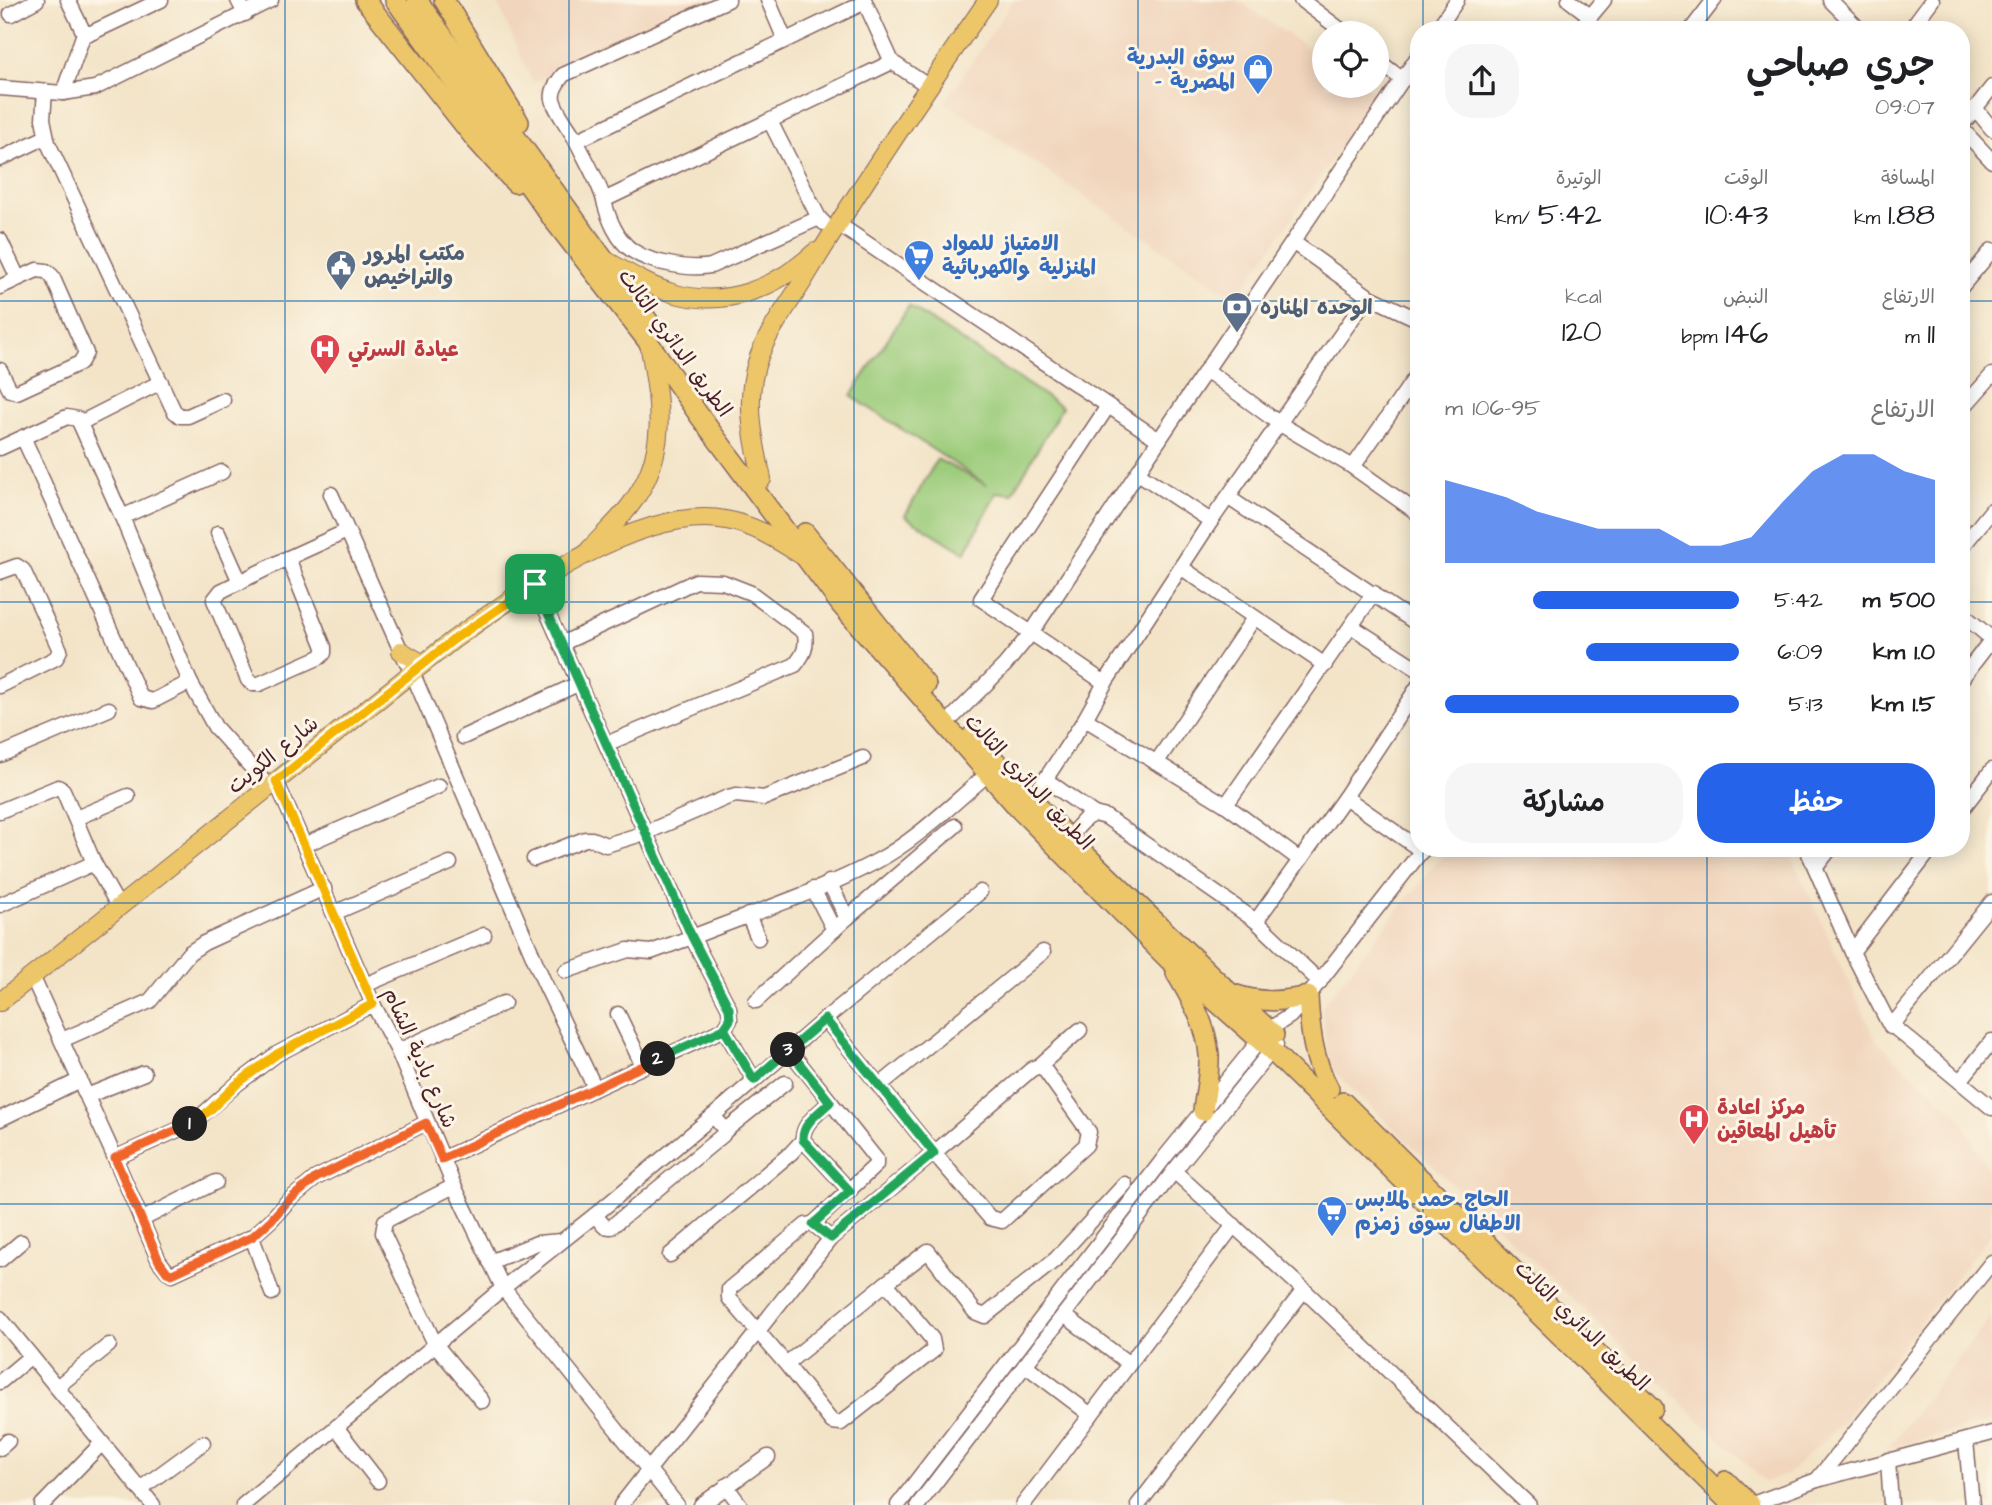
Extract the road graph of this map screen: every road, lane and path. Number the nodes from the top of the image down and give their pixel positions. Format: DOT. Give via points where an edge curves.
graph roads {
  1 [pos="37,0"];
  2 [pos="68,0"];
  3 [pos="161,0"];
  4 [pos="271,0"];
  5 [pos="365,0"];
  6 [pos="396,0"];
  7 [pos="416,0"];
  8 [pos="444,0"];
  9 [pos="728,0"];
  10 [pos="768,0"];
  11 [pos="988,0"];
  12 [pos="1301,0"];
  13 [pos="1457,0"];
  14 [pos="1569,0"];
  15 [pos="1604,0"];
  16 [pos="1713,0"];
  17 [pos="1829,0"];
  18 [pos="1932,0"];
  19 [pos="864,1"];
  20 [pos="241,7"];
  21 [pos="11,14"];
  22 [pos="1590,16"];
  23 [pos="1329,21"];
  24 [pos="1443,21"];
  25 [pos="1586,21"];
  26 [pos="1698,21"];
  27 [pos="1851,21"];
  28 [pos="1917,21"];
  29 [pos="84,33"];
  30 [pos="785,40"];
  31 [pos="892,62"];
  32 [pos="1410,68"];
  33 [pos="1389,70"];
  34 [pos="1402,80"];
  35 [pos="928,86"];
  36 [pos="1992,87"];
  37 [pos="0,88"];
  38 [pos="45,91"];
  39 [pos="63,93"];
  40 [pos="1975,108"];
  41 [pos="1970,115"];
  42 [pos="770,121"];
  43 [pos="1992,129"];
  44 [pos="46,136"];
  45 [pos="1970,136"];
  46 [pos="576,141"];
  47 [pos="0,159"];
  48 [pos="1992,161"];
  49 [pos="560,197"];
  50 [pos="604,200"];
  51 [pos="819,218"];
  52 [pos="555,222"];
  53 [pos="832,233"];
  54 [pos="0,240"];
  55 [pos="1294,243"];
  56 [pos="1992,250"];
  57 [pos="605,260"];
  58 [pos="1970,276"];
  59 [pos="18,278"];
  60 [pos="0,287"];
  61 [pos="1368,296"];
  62 [pos="1410,316"];
  63 [pos="649,343"];
  64 [pos="0,370"];
  65 [pos="1206,370"];
  66 [pos="1992,375"];
  67 [pos="161,382"];
  68 [pos="1410,385"];
  69 [pos="223,400"];
  70 [pos="1970,401"];
  71 [pos="1108,406"];
  72 [pos="80,423"];
  73 [pos="1280,424"];
  74 [pos="23,437"];
  75 [pos="1158,440"];
  76 [pos="0,448"];
  77 [pos="1353,467"];
  78 [pos="222,472"];
  79 [pos="1138,473"];
  80 [pos="762,479"];
  81 [pos="331,495"];
  82 [pos="1230,498"];
  83 [pos="1410,508"];
  84 [pos="1992,510"];
  85 [pos="122,517"];
  86 [pos="1211,521"];
  87 [pos="347,531"];
  88 [pos="218,533"];
  89 [pos="1970,537"];
  90 [pos="583,556"];
  91 [pos="289,558"];
  92 [pos="809,560"];
  93 [pos="1182,568"];
  94 [pos="0,572"];
  95 [pos="240,582"];
  96 [pos="535,584"];
  97 [pos="1374,593"];
  98 [pos="1254,618"];
  99 [pos="1410,619"];
  100 [pos="1970,621"];
  101 [pos="1351,626"];
  102 [pos="1032,632"];
  103 [pos="561,643"];
  104 [pos="401,651"];
  105 [pos="1410,664"];
  106 [pos="1325,665"];
  107 [pos="417,668"];
  108 [pos="1970,668"];
  109 [pos="190,682"];
  110 [pos="1105,682"];
  111 [pos="580,683"];
  112 [pos="0,686"];
  113 [pos="1410,699"];
  114 [pos="109,709"];
  115 [pos="954,716"];
  116 [pos="1085,719"];
  117 [pos="463,737"];
  118 [pos="606,744"];
  119 [pos="0,755"];
  120 [pos="863,758"];
  121 [pos="1156,763"];
  122 [pos="1992,770"];
  123 [pos="988,774"];
  124 [pos="1046,780"];
  125 [pos="273,784"];
  126 [pos="439,786"];
  127 [pos="128,796"];
  128 [pos="1345,797"];
  129 [pos="1970,799"];
  130 [pos="1031,801"];
  131 [pos="1226,805"];
  132 [pos="0,811"];
  133 [pos="1094,814"];
  134 [pos="76,818"];
  135 [pos="955,826"];
  136 [pos="645,833"];
  137 [pos="1068,838"];
  138 [pos="1410,842"];
  139 [pos="304,845"];
  140 [pos="1417,857"];
  141 [pos="1811,857"];
  142 [pos="1824,857"];
  143 [pos="1925,857"];
  144 [pos="534,859"];
  145 [pos="1300,860"];
  146 [pos="94,863"];
  147 [pos="450,863"];
  148 [pos="1816,867"];
  149 [pos="829,882"];
  150 [pos="324,888"];
  151 [pos="813,889"];
  152 [pos="980,892"];
  153 [pos="1992,902"];
  154 [pos="0,905"];
  155 [pos="119,907"];
  156 [pos="334,913"];
  157 [pos="748,915"];
  158 [pos="847,918"];
  159 [pos="1256,921"];
  160 [pos="834,930"];
  161 [pos="484,935"];
  162 [pos="692,937"];
  163 [pos="758,938"];
  164 [pos="1043,952"];
  165 [pos="1852,952"];
  166 [pos="1169,960"];
  167 [pos="566,971"];
  168 [pos="32,976"];
  169 [pos="365,985"];
  170 [pos="1314,989"];
  171 [pos="1229,992"];
  172 [pos="0,1002"];
  173 [pos="756,1002"];
  174 [pos="504,1003"];
  175 [pos="373,1004"];
  176 [pos="618,1014"];
  177 [pos="825,1019"];
  178 [pos="1891,1027"];
  179 [pos="724,1029"];
  180 [pos="1080,1030"];
  181 [pos="62,1040"];
  182 [pos="1270,1040"];
  183 [pos="1992,1041"];
  184 [pos="789,1050"];
  185 [pos="398,1051"];
  186 [pos="643,1066"];
  187 [pos="1039,1066"];
  188 [pos="144,1073"];
  189 [pos="79,1080"];
  190 [pos="754,1080"];
  191 [pos="1960,1081"];
  192 [pos="785,1083"];
  193 [pos="879,1086"];
  194 [pos="596,1088"];
  195 [pos="1329,1089"];
  196 [pos="87,1096"];
  197 [pos="830,1102"];
  198 [pos="1992,1108"];
  199 [pos="1203,1111"];
  200 [pos="713,1116"];
  201 [pos="0,1119"];
  202 [pos="426,1123"];
  203 [pos="725,1131"];
  204 [pos="803,1140"];
  205 [pos="934,1153"];
  206 [pos="115,1158"];
  207 [pos="442,1159"];
  208 [pos="1174,1171"];
  209 [pos="216,1182"];
  210 [pos="1125,1184"];
  211 [pos="454,1186"];
  212 [pos="850,1191"];
  213 [pos="595,1215"];
  214 [pos="141,1220"];
  215 [pos="813,1224"];
  216 [pos="1234,1225"];
  217 [pos="252,1237"];
  218 [pos="831,1238"];
  219 [pos="562,1241"];
  220 [pos="21,1242"];
  221 [pos="670,1255"];
  222 [pos="0,1260"];
  223 [pos="491,1262"];
  224 [pos="1992,1262"];
  225 [pos="886,1283"];
  226 [pos="503,1287"];
  227 [pos="1304,1290"];
  228 [pos="272,1293"];
  229 [pos="1064,1315"];
  230 [pos="0,1318"];
  231 [pos="756,1331"];
  232 [pos="435,1344"];
  233 [pos="109,1345"];
  234 [pos="31,1356"];
  235 [pos="1128,1363"];
  236 [pos="786,1364"];
  237 [pos="1026,1365"];
  238 [pos="0,1382"];
  239 [pos="57,1387"];
  240 [pos="482,1402"];
  241 [pos="1091,1415"];
  242 [pos="336,1427"];
  243 [pos="1992,1433"];
  244 [pos="1966,1441"];
  245 [pos="103,1443"];
  246 [pos="203,1443"];
  247 [pos="768,1457"];
  248 [pos="1888,1460"];
  249 [pos="648,1469"];
  250 [pos="1817,1480"];
  251 [pos="378,1481"];
  252 [pos="726,1486"];
  253 [pos="913,1486"];
  254 [pos="141,1489"];
  255 [pos="926,1502"];
  256 [pos="42,1505"];
  257 [pos="153,1505"];
  258 [pos="243,1505"];
  259 [pos="621,1505"];
  260 [pos="677,1505"];
  261 [pos="701,1505"];
  262 [pos="740,1505"];
  263 [pos="898,1505"];
  264 [pos="1023,1505"];
  265 [pos="1138,1505"];
  266 [pos="1529,1505"];
  267 [pos="1732,1505"];
  268 [pos="1750,1505"];
  269 [pos="1891,1505"];
  270 [pos="1972,1505"];
  1 -- 21 [label="street"];
  2 -- 29 [label="street"];
  3 -- 29 [label="street"];
  4 -- 20 [label="street"];
  5 -- 52 [label="highway" via="490,156"];
  6 -- 52 [label="highway, الطريق الدائري الثالث"];
  7 -- 49 [label="highway, الطريق الدائري الثالث"];
  8 -- 49 [label="highway"];
  9 -- 46 [label="street" via="563,75 553,99"];
  10 -- 30 [label="street"];
  11 -- 35 [label="main road"];
  12 -- 23 [label="street"];
  13 -- 24 [label="street"];
  14 -- 22 [label="street"];
  15 -- 22 [label="street"];
  16 -- 26 [label="street"];
  17 -- 27 [label="street"];
  18 -- 28 [label="street"];
  19 -- 30 [label="street"];
  19 -- 31 [label="street"];
  20 -- 39 [label="street" via="105,85"];
  22 -- 25 [label="street"];
  29 -- 39 [label="street"];
  30 -- 46 [label="street"];
  31 -- 35 [label="street"];
  31 -- 42 [label="street"];
  32 -- 34 [label="street"];
  33 -- 34 [label="street"];
  34 -- 55 [label="street"];
  35 -- 53 [label="main road"];
  36 -- 40 [label="street"];
  37 -- 38 [label="street"];
  38 -- 39 [label="street"];
  38 -- 44 [label="street"];
  40 -- 41 [label="street"];
  40 -- 43 [label="street"];
  42 -- 50 [label="street"];
  42 -- 51 [label="street"];
  44 -- 47 [label="street"];
  44 -- 67 [label="street"];
  45 -- 48 [label="street"];
  46 -- 50 [label="street"];
  49 -- 57 [label="highway, الطريق الدائري الثالث"];
  50 -- 51 [label="street" via="608,216 631,251 697,269"];
  51 -- 53 [label="street"];
  52 -- 63 [label="highway, الطريق الدائري الثالث"];
  53 -- 57 [label="main road" via="798,267 737,297 673,293"];
  53 -- 71 [label="street"];
  53 -- 80 [label="main road" via="757,360 750,395"];
  54 -- 59 [label="street"];
  55 -- 61 [label="street"];
  55 -- 65 [label="street"];
  56 -- 58 [label="street"];
  57 -- 80 [label="highway, الطريق الدائري الثالث"];
  59 -- 60 [label="street"];
  59 -- 64 [label="street" via="41,269 52,276 85,357 17,392 10,390"];
  61 -- 62 [label="street"];
  61 -- 73 [label="street"];
  63 -- 90 [label="main road, شارع الكويت" via="660,414 654,464 628,508"];
  63 -- 92 [label="highway, الطريق الدائري الثالث"];
  65 -- 73 [label="street"];
  65 -- 75 [label="street"];
  66 -- 70 [label="street"];
  67 -- 69 [label="street" via="180,416"];
  67 -- 72 [label="street"];
  68 -- 77 [label="street"];
  71 -- 75 [label="street"];
  71 -- 102 [label="street" via="981,599"];
  72 -- 74 [label="street" via="71,416"];
  72 -- 85 [label="street, شارع بادية الشام"];
  73 -- 77 [label="street"];
  73 -- 82 [label="street"];
  74 -- 76 [label="street"];
  74 -- 109 [label="street" via="141,698 153,701"];
  75 -- 79 [label="street"];
  77 -- 83 [label="street"];
  78 -- 85 [label="street"];
  79 -- 86 [label="street"];
  79 -- 102 [label="street"];
  80 -- 115 [label="highway, الطريق الدائري الثالث"];
  81 -- 87 [label="street"];
  82 -- 86 [label="street"];
  82 -- 97 [label="street"];
  84 -- 89 [label="street"];
  85 -- 109 [label="street, شارع بادية الشام"];
  86 -- 93 [label="street"];
  87 -- 91 [label="street"];
  87 -- 104 [label="street"];
  88 -- 95 [label="street"];
  90 -- 92 [label="main road, شارع الكويت" via="661,524 692,518 743,524"];
  90 -- 96 [label="main road, شارع الكويت"];
  91 -- 95 [label="street"];
  91 -- 95 [label="street" via="324,653 259,684 248,680 214,600"];
  92 -- 123 [label="highway, الطريق الدائري الثالث" via="841,605"];
  93 -- 98 [label="street"];
  93 -- 110 [label="street"];
  94 -- 112 [label="street" via="17,566 23,569 60,650 56,658"];
  96 -- 103 [label="street"];
  96 -- 107 [label="main road, شارع الكويت"];
  97 -- 99 [label="street"];
  97 -- 101 [label="street"];
  98 -- 106 [label="street"];
  98 -- 121 [label="street"];
  100 -- 108 [label="street" via="1992,639"];
  101 -- 105 [label="street"];
  101 -- 106 [label="street"];
  102 -- 110 [label="street"];
  102 -- 115 [label="street"];
  103 -- 111 [label="street"];
  103 -- 118 [label="street" via="696,581 723,582 751,593 805,634 807,645 795,665"];
  104 -- 107 [label="main road"];
  106 -- 131 [label="street"];
  107 -- 125 [label="main road, شارع الكويت"];
  107 -- 194 [label="street" via="544,982"];
  109 -- 125 [label="street, شارع بادية الشام" via="215,727"];
  110 -- 116 [label="street"];
  111 -- 117 [label="street"];
  111 -- 118 [label="street"];
  113 -- 128 [label="street"];
  114 -- 119 [label="street"];
  115 -- 130 [label="highway, الطريق الدائري الثالث"];
  116 -- 121 [label="street"];
  116 -- 124 [label="street"];
  118 -- 136 [label="street"];
  120 -- 136 [label="street" via="764,798 728,797"];
  121 -- 131 [label="street"];
  122 -- 129 [label="street"];
  123 -- 149 [label="street" via="903,844"];
  123 -- 166 [label="highway, الطريق الدائري الثالث"];
  124 -- 130 [label="street"];
  124 -- 133 [label="street"];
  125 -- 139 [label="street, شارع بادية الشام"];
  125 -- 155 [label="main road, شارع الكويت"];
  126 -- 139 [label="street"];
  127 -- 134 [label="street"];
  128 -- 138 [label="street"];
  128 -- 145 [label="street"];
  130 -- 137 [label="highway, الطريق الدائري الثالث"];
  131 -- 145 [label="street"];
  132 -- 134 [label="street" via="58,787"];
  133 -- 137 [label="street"];
  133 -- 159 [label="street" via="1106,817"];
  134 -- 146 [label="street"];
  135 -- 158 [label="street"];
  136 -- 144 [label="street" via="606,845 579,840"];
  136 -- 162 [label="street"];
  137 -- 171 [label="highway, الطريق الدائري الثالث"];
  139 -- 150 [label="street, شارع بادية الشام"];
  140 -- 170 [label="street"];
  141 -- 148 [label="street"];
  142 -- 148 [label="street"];
  143 -- 165 [label="street"];
  145 -- 159 [label="street"];
  146 -- 154 [label="street"];
  146 -- 155 [label="street"];
  147 -- 156 [label="street"];
  148 -- 165 [label="street"];
  149 -- 151 [label="street"];
  149 -- 158 [label="street"];
  150 -- 156 [label="street, شارع بادية الشام"];
  150 -- 181 [label="street" via="204,943 188,953 150,1001"];
  151 -- 157 [label="street"];
  151 -- 160 [label="street"];
  152 -- 177 [label="street"];
  153 -- 178 [label="street"];
  155 -- 168 [label="main road, شارع الكويت"];
  156 -- 169 [label="street, شارع بادية الشام"];
  157 -- 162 [label="street"];
  157 -- 163 [label="street"];
  158 -- 160 [label="street"];
  159 -- 170 [label="street"];
  160 -- 173 [label="street"];
  161 -- 169 [label="street"];
  162 -- 167 [label="street" via="651,952 628,950"];
  162 -- 179 [label="street" via="729,1008 730,1020"];
  164 -- 193 [label="street"];
  165 -- 178 [label="street"];
  166 -- 182 [label="highway, الطريق الدائري الثالث"];
  166 -- 199 [label="highway" via="1196,1008 1206,1037 1209,1057"];
  168 -- 172 [label="main road, شارع الكويت"];
  168 -- 181 [label="street"];
  169 -- 175 [label="street, شارع بادية الشام"];
  170 -- 171 [label="highway" via="1272,1002"];
  170 -- 182 [label="street"];
  170 -- 195 [label="highway" via="1311,1043"];
  171 -- 182 [label="highway, الطريق الدائري الثالث"];
  174 -- 185 [label="street"];
  175 -- 185 [label="street, شارع بادية الشام"];
  175 -- 206 [label="street" via="277,1054 193,1123"];
  176 -- 186 [label="street"];
  177 -- 184 [label="street"];
  177 -- 193 [label="street"];
  178 -- 191 [label="street"];
  179 -- 186 [label="street"];
  179 -- 190 [label="street"];
  180 -- 187 [label="street"];
  181 -- 189 [label="street"];
  182 -- 195 [label="highway, الطريق الدائري الثالث"];
  182 -- 199 [label="street"];
  182 -- 208 [label="street" via="1246,1079"];
  182 -- 267 [label="highway, الطريق الدائري الثالث"];
  183 -- 191 [label="street"];
  184 -- 190 [label="street"];
  184 -- 197 [label="street"];
  185 -- 202 [label="street, شارع بادية الشام"];
  186 -- 194 [label="street"];
  187 -- 205 [label="street"];
  187 -- 205 [label="street" via="1089,1138 1002,1221 990,1218"];
  188 -- 196 [label="street"];
  189 -- 196 [label="street"];
  189 -- 201 [label="street"];
  190 -- 200 [label="street"];
  191 -- 198 [label="street"];
  192 -- 203 [label="street"];
  193 -- 205 [label="street"];
  194 -- 207 [label="street"];
  195 -- 268 [label="highway, الطريق الدائري الثالث"];
  196 -- 206 [label="street"];
  197 -- 204 [label="street" via="807,1124"];
  197 -- 212 [label="street" via="876,1159 876,1165"];
  199 -- 253 [label="street"];
  200 -- 203 [label="street"];
  200 -- 213 [label="street"];
  202 -- 207 [label="street, شارع بادية الشام"];
  202 -- 217 [label="street" via="316,1178"];
  203 -- 213 [label="street" via="611,1227"];
  204 -- 212 [label="street"];
  204 -- 221 [label="street"];
  205 -- 218 [label="street"];
  206 -- 214 [label="street"];
  207 -- 211 [label="street, شارع بادية الشام"];
  208 -- 216 [label="street"];
  208 -- 229 [label="street"];
  209 -- 214 [label="street"];
  210 -- 225 [label="street" via="1056,1259 985,1316 975,1312 928,1251"];
  211 -- 223 [label="street, شارع بادية الشام"];
  211 -- 232 [label="street" via="383,1226"];
  212 -- 215 [label="street"];
  213 -- 219 [label="street"];
  214 -- 217 [label="street" via="162,1267 172,1274"];
  215 -- 218 [label="street"];
  215 -- 231 [label="street" via="729,1289 729,1298"];
  216 -- 227 [label="street"];
  216 -- 235 [label="street"];
  217 -- 228 [label="street"];
  218 -- 231 [label="street"];
  219 -- 223 [label="street" via="537,1243"];
  219 -- 226 [label="street"];
  220 -- 222 [label="street"];
  223 -- 226 [label="street, شارع بادية الشام"];
  224 -- 250 [label="street"];
  225 -- 236 [label="street"];
  225 -- 236 [label="street" via="932,1339 934,1350 841,1423 832,1422"];
  226 -- 232 [label="street"];
  226 -- 249 [label="street, شارع بادية الشام"];
  227 -- 265 [label="street"];
  227 -- 266 [label="street"];
  229 -- 235 [label="street"];
  229 -- 237 [label="street"];
  230 -- 234 [label="street"];
  231 -- 236 [label="street"];
  231 -- 249 [label="street"];
  232 -- 240 [label="street"];
  232 -- 242 [label="street"];
  233 -- 239 [label="street"];
  234 -- 238 [label="street"];
  234 -- 239 [label="street"];
  235 -- 241 [label="street"];
  237 -- 241 [label="street"];
  237 -- 255 [label="street"];
  239 -- 245 [label="street"];
  241 -- 264 [label="street"];
  242 -- 251 [label="street"];
  242 -- 258 [label="street"];
  243 -- 244 [label="street"];
  244 -- 248 [label="street"];
  244 -- 270 [label="street"];
  245 -- 254 [label="street"];
  245 -- 256 [label="street"];
  246 -- 254 [label="street"];
  247 -- 252 [label="street"];
  248 -- 250 [label="street"];
  248 -- 269 [label="street"];
  249 -- 259 [label="street"];
  249 -- 260 [label="street, شارع بادية الشام"];
  250 -- 268 [label="street"];
  252 -- 261 [label="street"];
  252 -- 262 [label="street"];
  253 -- 255 [label="street"];
  253 -- 263 [label="street"];
  254 -- 257 [label="street"];
}
